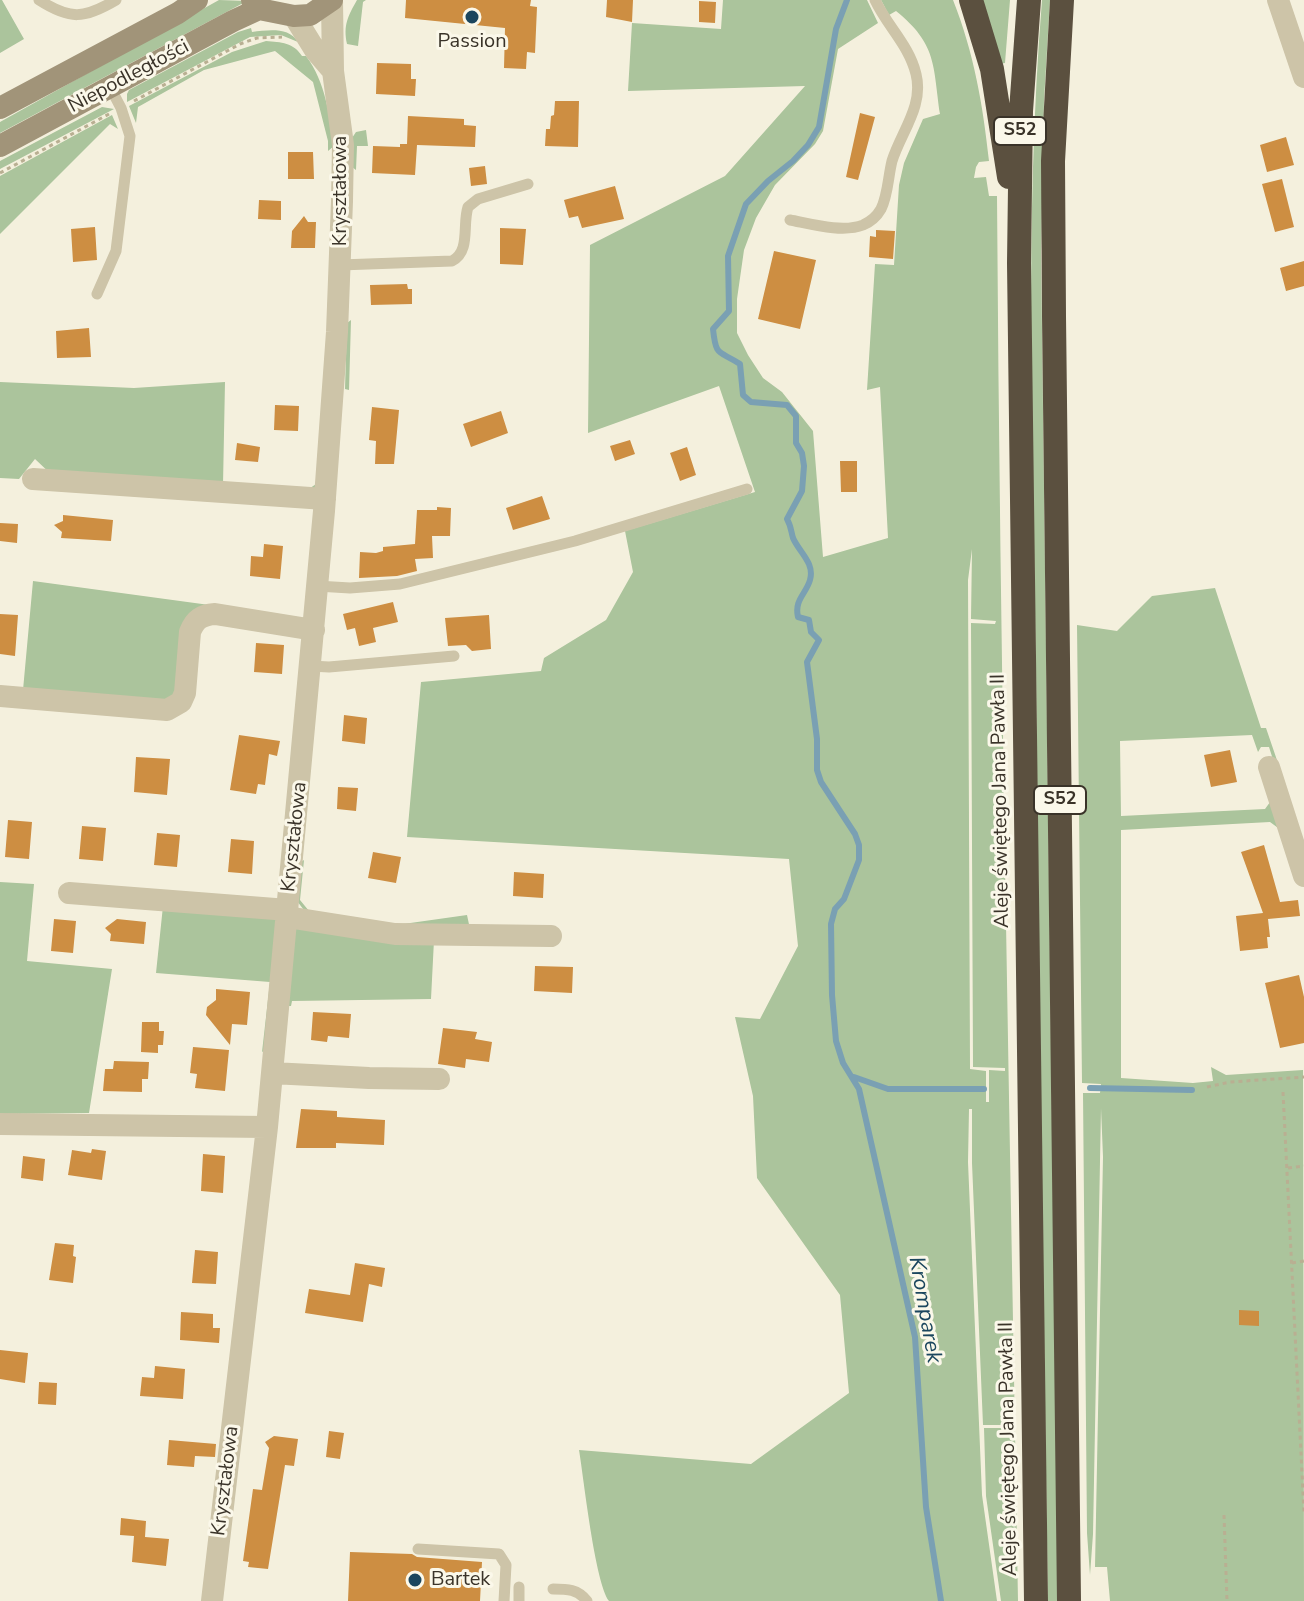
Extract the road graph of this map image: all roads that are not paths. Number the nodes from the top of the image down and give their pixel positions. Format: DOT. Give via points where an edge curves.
graph roads {
  1 [pos="39,0"];
  2 [pos="116,0"];
  3 [pos="197,0"];
  4 [pos="332,0"];
  5 [pos="875,0"];
  6 [pos="971,0"];
  7 [pos="1029,0"];
  8 [pos="1062,0"];
  9 [pos="1278,0"];
  10 [pos="51,4"];
  11 [pos="255,5"];
  12 [pos="294,16"];
  13 [pos="333,71"];
  14 [pos="1304,77"];
  15 [pos="110,87"];
  16 [pos="0,108"];
  17 [pos="0,146"];
  18 [pos="528,184"];
  19 [pos="790,220"];
  20 [pos="1019,263"];
  21 [pos="340,265"];
  22 [pos="97,294"];
  23 [pos="33,479"];
  24 [pos="747,489"];
  25 [pos="325,499"];
  26 [pos="317,586"];
  27 [pos="314,630"];
  28 [pos="454,656"];
  29 [pos="311,666"];
  30 [pos="0,696"];
  31 [pos="1269,767"];
  32 [pos="1304,876"];
  33 [pos="69,893"];
  34 [pos="288,913"];
  35 [pos="551,936"];
  36 [pos="272,1073"];
  37 [pos="439,1079"];
  38 [pos="0,1124"];
  39 [pos="267,1127"];
  40 [pos="418,1549"];
  41 [pos="519,1587"];
  42 [pos="553,1589"];
  43 [pos="212,1601"];
  44 [pos="504,1601"];
  45 [pos="519,1601"];
  46 [pos="587,1601"];
  47 [pos="1036,1601"];
  48 [pos="1069,1601"];
  1 -- 10 [label="lane"];
  2 -- 10 [label="lane" via="82,15 65,15"];
  3 -- 16 [label="main road, Niepodległości"];
  4 -- 12 [label="main road" via="310,15"];
  4 -- 13 [label="street, Kryształowa"];
  5 -- 19 [label="lane" via="908,53 918,88 893,158 885,199 876,216 854,227"];
  6 -- 20 [label="highway" via="998,100"];
  7 -- 20 [label="highway, Aleje świętego Jana Pawła II / S52"];
  8 -- 48 [label="highway, S52" via="1053,161"];
  9 -- 14 [label="street"];
  11 -- 12 [label="main road"];
  11 -- 15 [label="main road, Niepodległości"];
  12 -- 13 [label="street"];
  13 -- 21 [label="street, Kryształowa" via="343,145"];
  15 -- 17 [label="main road, Niepodległości"];
  15 -- 22 [label="lane" via="130,136 116,251"];
  18 -- 21 [label="lane" via="468,207 464,249 458,259"];
  20 -- 47 [label="highway, Aleje świętego Jana Pawła II / S52"];
  21 -- 25 [label="street, Kryształowa"];
  23 -- 25 [label="street"];
  24 -- 26 [label="lane" via="575,541 400,584"];
  25 -- 26 [label="street, Kryształowa"];
  26 -- 27 [label="street, Kryształowa"];
  27 -- 29 [label="street, Kryształowa"];
  27 -- 30 [label="street" via="204,615 190,632 185,693 167,710"];
  28 -- 29 [label="lane"];
  29 -- 34 [label="street, Kryształowa"];
  31 -- 32 [label="street"];
  33 -- 34 [label="street"];
  34 -- 35 [label="street" via="395,934"];
  34 -- 36 [label="street, Kryształowa"];
  36 -- 37 [label="street"];
  36 -- 39 [label="street, Kryształowa"];
  38 -- 39 [label="street"];
  39 -- 43 [label="street, Kryształowa"];
  40 -- 44 [label="lane" via="499,1554 506,1565"];
  41 -- 45 [label="lane"];
  42 -- 46 [label="lane" via="569,1589"];
}
